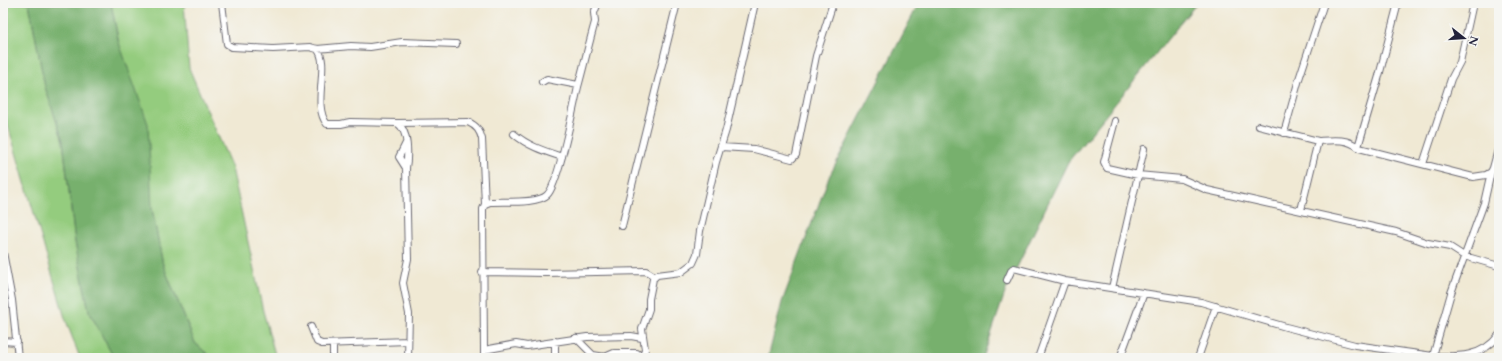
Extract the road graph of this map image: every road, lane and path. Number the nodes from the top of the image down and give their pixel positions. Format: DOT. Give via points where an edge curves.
graph roads {
  1 [pos="222,3"];
  2 [pos="598,3"];
  3 [pos="677,3"];
  4 [pos="755,3"];
  5 [pos="833,3"];
  6 [pos="1324,3"];
  7 [pos="1398,3"];
  8 [pos="1473,3"];
  9 [pos="456,44"];
  10 [pos="317,48"];
  11 [pos="542,82"];
  12 [pos="578,85"];
  13 [pos="1115,121"];
  14 [pos="397,123"];
  15 [pos="1259,126"];
  16 [pos="1284,133"];
  17 [pos="514,134"];
  18 [pos="1318,141"];
  19 [pos="1499,146"];
  20 [pos="721,147"];
  21 [pos="1358,147"];
  22 [pos="1144,149"];
  23 [pos="562,157"];
  24 [pos="1423,164"];
  25 [pos="1491,172"];
  26 [pos="1138,175"];
  27 [pos="485,204"];
  28 [pos="1301,210"];
  29 [pos="622,226"];
  30 [pos="3,252"];
  31 [pos="1464,256"];
  32 [pos="1499,266"];
  33 [pos="482,272"];
  34 [pos="654,276"];
  35 [pos="1007,280"];
  36 [pos="1065,281"];
  37 [pos="1112,288"];
  38 [pos="1144,292"];
  39 [pos="1216,306"];
  40 [pos="311,327"];
  41 [pos="642,329"];
  42 [pos="1499,335"];
  43 [pos="631,336"];
  44 [pos="576,338"];
  45 [pos="643,339"];
  46 [pos="408,340"];
  47 [pos="3,341"];
  48 [pos="555,341"];
  49 [pos="17,342"];
  50 [pos="333,344"];
  51 [pos="484,350"];
  52 [pos="641,356"];
  53 [pos="1433,356"];
  54 [pos="18,358"];
  55 [pos="333,358"];
  56 [pos="408,358"];
  57 [pos="484,358"];
  58 [pos="555,358"];
  59 [pos="1038,358"];
  60 [pos="1120,358"];
  61 [pos="1198,358"];
  1 -- 10 [label="street" via="225,38 227,44 232,47"];
  2 -- 12 [label="street"];
  3 -- 29 [label="street"];
  4 -- 20 [label="street"];
  5 -- 20 [label="street" via="816,56 796,155 792,159 786,159 754,150"];
  6 -- 16 [label="street"];
  7 -- 21 [label="street" via="1380,76"];
  8 -- 24 [label="street" via="1460,62 1451,79"];
  9 -- 10 [label="street" via="402,42 370,47"];
  10 -- 14 [label="street" via="322,61 320,93 327,124"];
  11 -- 12 [label="street" via="547,79"];
  12 -- 23 [label="street"];
  13 -- 26 [label="street" via="1104,165 1107,168"];
  14 -- 27 [label="street" via="468,122 475,125 482,140"];
  14 -- 46 [label="street" via="402,126 408,155 408,259 403,283 409,314"];
  15 -- 16 [label="street"];
  16 -- 18 [label="street"];
  17 -- 23 [label="street" via="540,150"];
  18 -- 21 [label="street" via="1335,139"];
  18 -- 28 [label="street"];
  19 -- 25 [label="street"];
  20 -- 34 [label="street" via="700,231 696,259 681,272"];
  21 -- 24 [label="street"];
  22 -- 26 [label="street"];
  23 -- 27 [label="street" via="552,190 547,196 526,201 512,200"];
  24 -- 25 [label="street" via="1473,177"];
  25 -- 31 [label="street" via="1484,203"];
  26 -- 28 [label="street" via="1182,180 1207,190"];
  26 -- 37 [label="street"];
  27 -- 33 [label="street"];
  28 -- 31 [label="street" via="1450,247"];
  30 -- 49 [label="street"];
  31 -- 32 [label="street"];
  31 -- 53 [label="street"];
  33 -- 34 [label="street" via="646,270"];
  33 -- 51 [label="street"];
  34 -- 41 [label="street" via="649,309"];
  35 -- 36 [label="street" via="1014,268"];
  36 -- 37 [label="street"];
  36 -- 59 [label="street"];
  37 -- 38 [label="street"];
  38 -- 39 [label="street"];
  38 -- 60 [label="street"];
  39 -- 53 [label="street" via="1355,345"];
  39 -- 61 [label="street"];
  40 -- 50 [label="street" via="317,342"];
  41 -- 43 [label="street"];
  41 -- 45 [label="street"];
  42 -- 53 [label="street" via="1492,345 1479,352"];
  43 -- 44 [label="street"];
  43 -- 45 [label="street"];
  44 -- 48 [label="street"];
  44 -- 52 [label="street" via="593,355 605,357 614,353"];
  45 -- 52 [label="street" via="645,349"];
  46 -- 50 [label="street"];
  46 -- 56 [label="street"];
  47 -- 49 [label="street"];
  48 -- 51 [label="street"];
  48 -- 58 [label="street"];
  49 -- 54 [label="street"];
  50 -- 55 [label="street"];
  51 -- 57 [label="street"];
}
